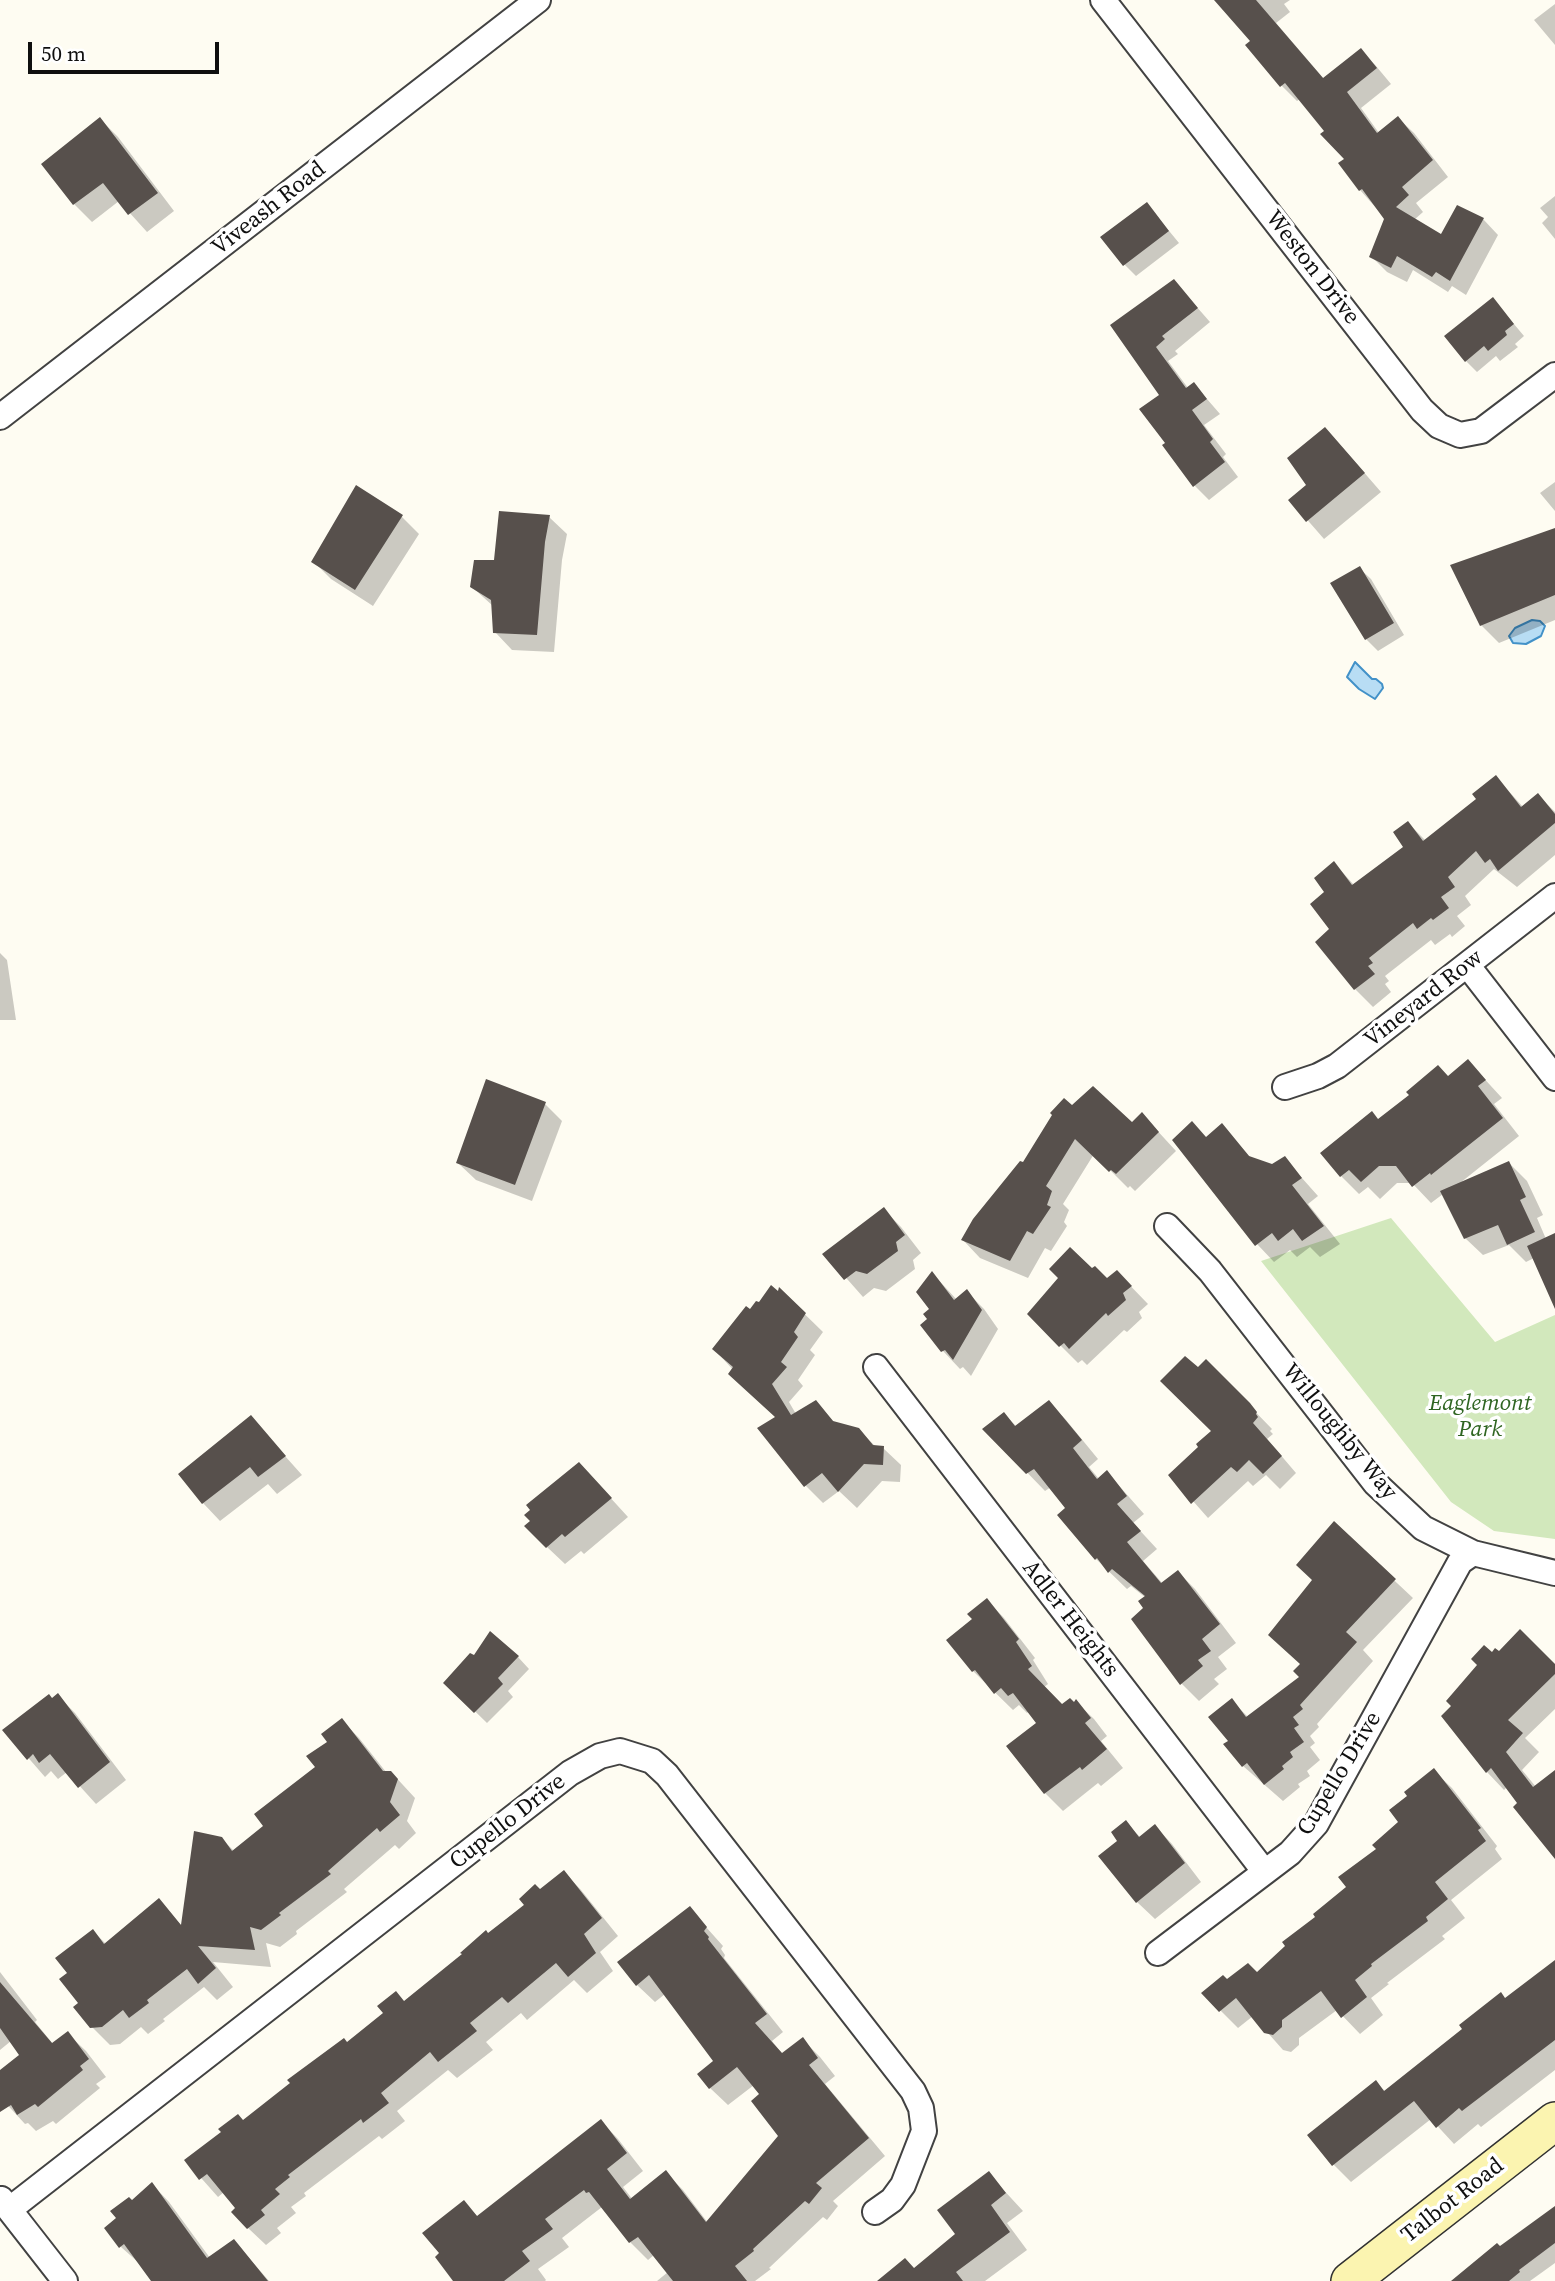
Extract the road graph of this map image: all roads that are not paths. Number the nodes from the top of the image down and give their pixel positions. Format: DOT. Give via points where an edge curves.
graph roads {
  1 [pos="538,0"];
  2 [pos="1102,0"];
  3 [pos="1555,375"];
  4 [pos="0,418"];
  5 [pos="1555,896"];
  6 [pos="1468,966"];
  7 [pos="1555,1078"];
  8 [pos="1285,1087"];
  9 [pos="1167,1226"];
  10 [pos="876,1367"];
  11 [pos="1473,1553"];
  12 [pos="1555,1573"];
  13 [pos="1264,1871"];
  14 [pos="1158,1953"];
  15 [pos="1555,2121"];
  16 [pos="5,2203"];
  17 [pos="875,2212"];
  18 [pos="65,2281"];
  19 [pos="1350,2281"];
  1 -- 4 [label="street, Viveash Road"];
  2 -- 3 [label="street, Weston Drive" via="1439,426 1460,435 1481,431"];
  5 -- 6 [label="street, Vineyard Row"];
  6 -- 7 [label="street"];
  6 -- 8 [label="street, Vineyard Row" via="1337,1066"];
  9 -- 11 [label="street, Willoughby Way" via="1210,1271 1376,1482 1423,1528"];
  10 -- 13 [label="street, Adler Heights"];
  11 -- 12 [label="street, Willoughby Way"];
  11 -- 13 [label="street, Cupello Drive" via="1460,1562 1316,1824 1290,1853"];
  13 -- 14 [label="street, Cupello Drive"];
  15 -- 19 [label="main road, Talbot Road"];
  16 -- 17 [label="street, Cupello Drive" via="570,1773 620,1751 652,1761 667,1775 914,2091 924,2131 903,2185"];
  16 -- 18 [label="street"];
}
